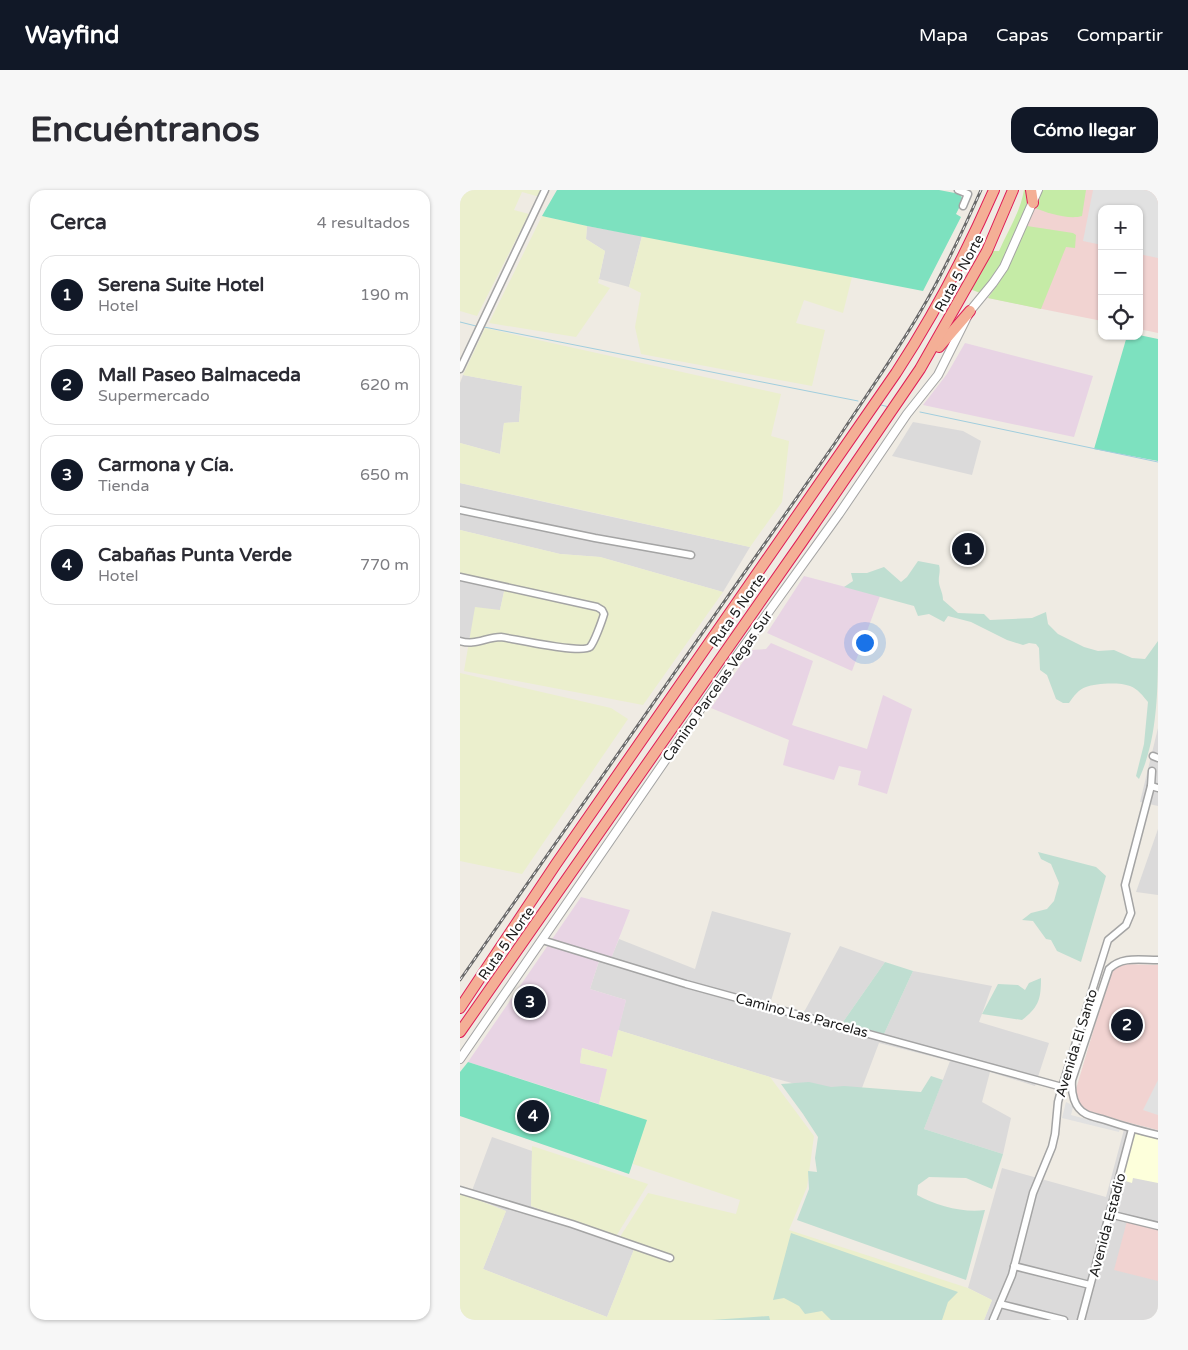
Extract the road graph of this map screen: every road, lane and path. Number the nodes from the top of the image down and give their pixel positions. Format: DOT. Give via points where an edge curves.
graph roads {
  1 [pos="545,190"];
  2 [pos="958,190"];
  3 [pos="994,190"];
  4 [pos="1014,190"];
  5 [pos="1031,190"];
  6 [pos="1038,190"];
  7 [pos="1033,203"];
  8 [pos="963,206"];
  9 [pos="970,311"];
  10 [pos="460,369"];
  11 [pos="920,369"];
  12 [pos="826,506"];
  13 [pos="460,510"];
  14 [pos="839,514"];
  15 [pos="691,555"];
  16 [pos="460,577"];
  17 [pos="460,640"];
  18 [pos="1152,771"];
  19 [pos="1150,786"];
  20 [pos="1158,788"];
  21 [pos="542,940"];
  22 [pos="500,946"];
  23 [pos="1158,960"];
  24 [pos="460,998"];
  25 [pos="460,1008"];
  26 [pos="460,1032"];
  27 [pos="460,1059"];
  28 [pos="1062,1087"];
  29 [pos="1132,1129"];
  30 [pos="1158,1135"];
  31 [pos="460,1190"];
  32 [pos="1109,1214"];
  33 [pos="1158,1226"];
  34 [pos="670,1258"];
  35 [pos="1014,1266"];
  36 [pos="1090,1285"];
  37 [pos="1000,1304"];
  38 [pos="993,1320"];
  39 [pos="1064,1320"];
  40 [pos="1081,1320"];
  1 -- 10 [label="street"];
  2 -- 8 [label="street" via="968,194"];
  3 -- 22 [label="highway, Ruta 5 Norte" via="972,240 900,367"];
  4 -- 11 [label="highway, Ruta 5 Norte" via="984,258"];
  5 -- 7 [label="highway"];
  6 -- 7 [label="street, Camino Parcelas Vegas Sur"];
  7 -- 9 [label="street, Camino Parcelas Vegas Sur" via="1004,267"];
  9 -- 11 [label="highway"];
  9 -- 14 [label="street, Camino Parcelas Vegas Sur" via="938,375 907,414"];
  11 -- 12 [label="highway, Ruta 5 Norte"];
  12 -- 14 [label="street"];
  12 -- 26 [label="highway, Ruta 5 Norte"];
  13 -- 15 [label="street"];
  14 -- 21 [label="street, Camino Parcelas Vegas Sur" via="739,653"];
  16 -- 17 [label="street" via="598,607 604,614 591,645 584,649 501,637 473,643"];
  18 -- 19 [label="street, Avenida El Santo"];
  19 -- 20 [label="street"];
  19 -- 28 [label="street, Avenida El Santo" via="1125,885 1131,913 1126,925 1108,940"];
  21 -- 27 [label="street, Camino Parcelas Vegas Sur"];
  21 -- 28 [label="street, Camino Las Parcelas" via="686,984"];
  22 -- 24 [label="highway"];
  22 -- 25 [label="highway, Ruta 5 Norte"];
  23 -- 29 [label="street" via="1125,960 1116,962 1109,969 1072,1080 1072,1096 1085,1114"];
  28 -- 35 [label="street, Avenida El Santo" via="1052,1147 1033,1194"];
  29 -- 30 [label="street"];
  29 -- 32 [label="street, Avenida Estadio"];
  31 -- 34 [label="street"];
  32 -- 33 [label="street"];
  32 -- 36 [label="street, Avenida Estadio"];
  35 -- 36 [label="street"];
  35 -- 37 [label="street, Avenida El Santo"];
  36 -- 40 [label="street, Avenida Estadio"];
  37 -- 38 [label="street, Avenida El Santo"];
  37 -- 39 [label="street"];
}
